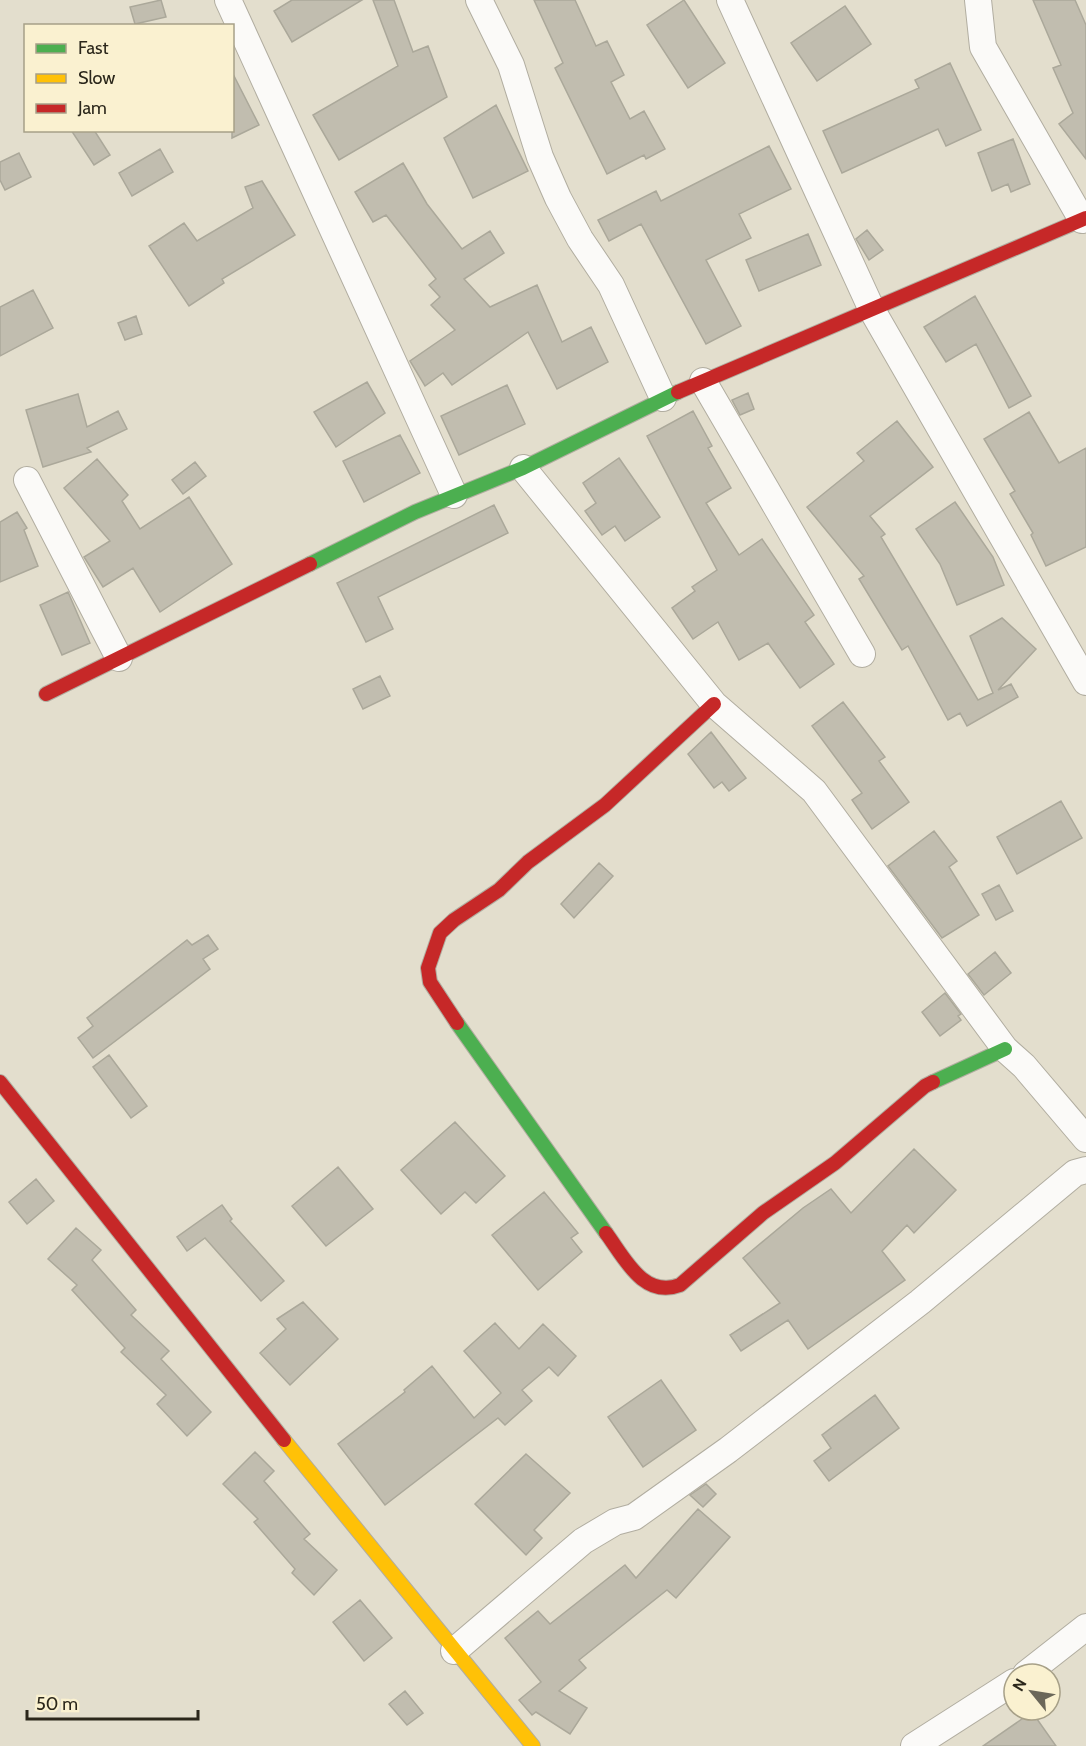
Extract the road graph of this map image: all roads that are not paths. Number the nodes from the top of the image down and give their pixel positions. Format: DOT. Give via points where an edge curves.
graph roads {
  1 [pos="228,0"];
  2 [pos="479,0"];
  3 [pos="730,0"];
  4 [pos="978,0"];
  5 [pos="1084,219"];
  6 [pos="873,310"];
  7 [pos="703,381"];
  8 [pos="663,398"];
  9 [pos="523,468"];
  10 [pos="27,480"];
  11 [pos="454,495"];
  12 [pos="862,654"];
  13 [pos="119,658"];
  14 [pos="1086,682"];
  15 [pos="46,694"];
  16 [pos="714,704"];
  17 [pos="1005,1048"];
  18 [pos="0,1082"];
  19 [pos="1086,1139"];
  20 [pos="1086,1144"];
  21 [pos="1080,1171"];
  22 [pos="1086,1628"];
  23 [pos="454,1651"];
  24 [pos="1042,1662"];
  25 [pos="1002,1690"];
  26 [pos="533,1746"];
  27 [pos="914,1746"];
  1 -- 11 [label="street"];
  2 -- 8 [label="street" via="512,65 540,157 558,198 580,240 611,285"];
  3 -- 6 [label="street"];
  4 -- 5 [label="street" via="983,47"];
  5 -- 6 [label="street"];
  6 -- 7 [label="street"];
  6 -- 14 [label="street"];
  7 -- 8 [label="street"];
  7 -- 12 [label="street"];
  8 -- 9 [label="street"];
  9 -- 11 [label="street"];
  9 -- 16 [label="street"];
  10 -- 13 [label="street"];
  11 -- 13 [label="street"];
  13 -- 15 [label="street"];
  16 -- 17 [label="street" via="813,791"];
  16 -- 17 [label="street" via="605,805 528,862 499,891 454,920 440,933 428,968 430,982 465,1036 639,1278 662,1289 674,1289 687,1281 763,1213 835,1163 926,1086"];
  17 -- 19 [label="street"];
  18 -- 23 [label="street"];
  20 -- 21 [label="street"];
  21 -- 23 [label="street" via="920,1302 728,1450 634,1517 615,1522 583,1541"];
  22 -- 24 [label="street"];
  23 -- 26 [label="street"];
  25 -- 27 [label="street"];
}
